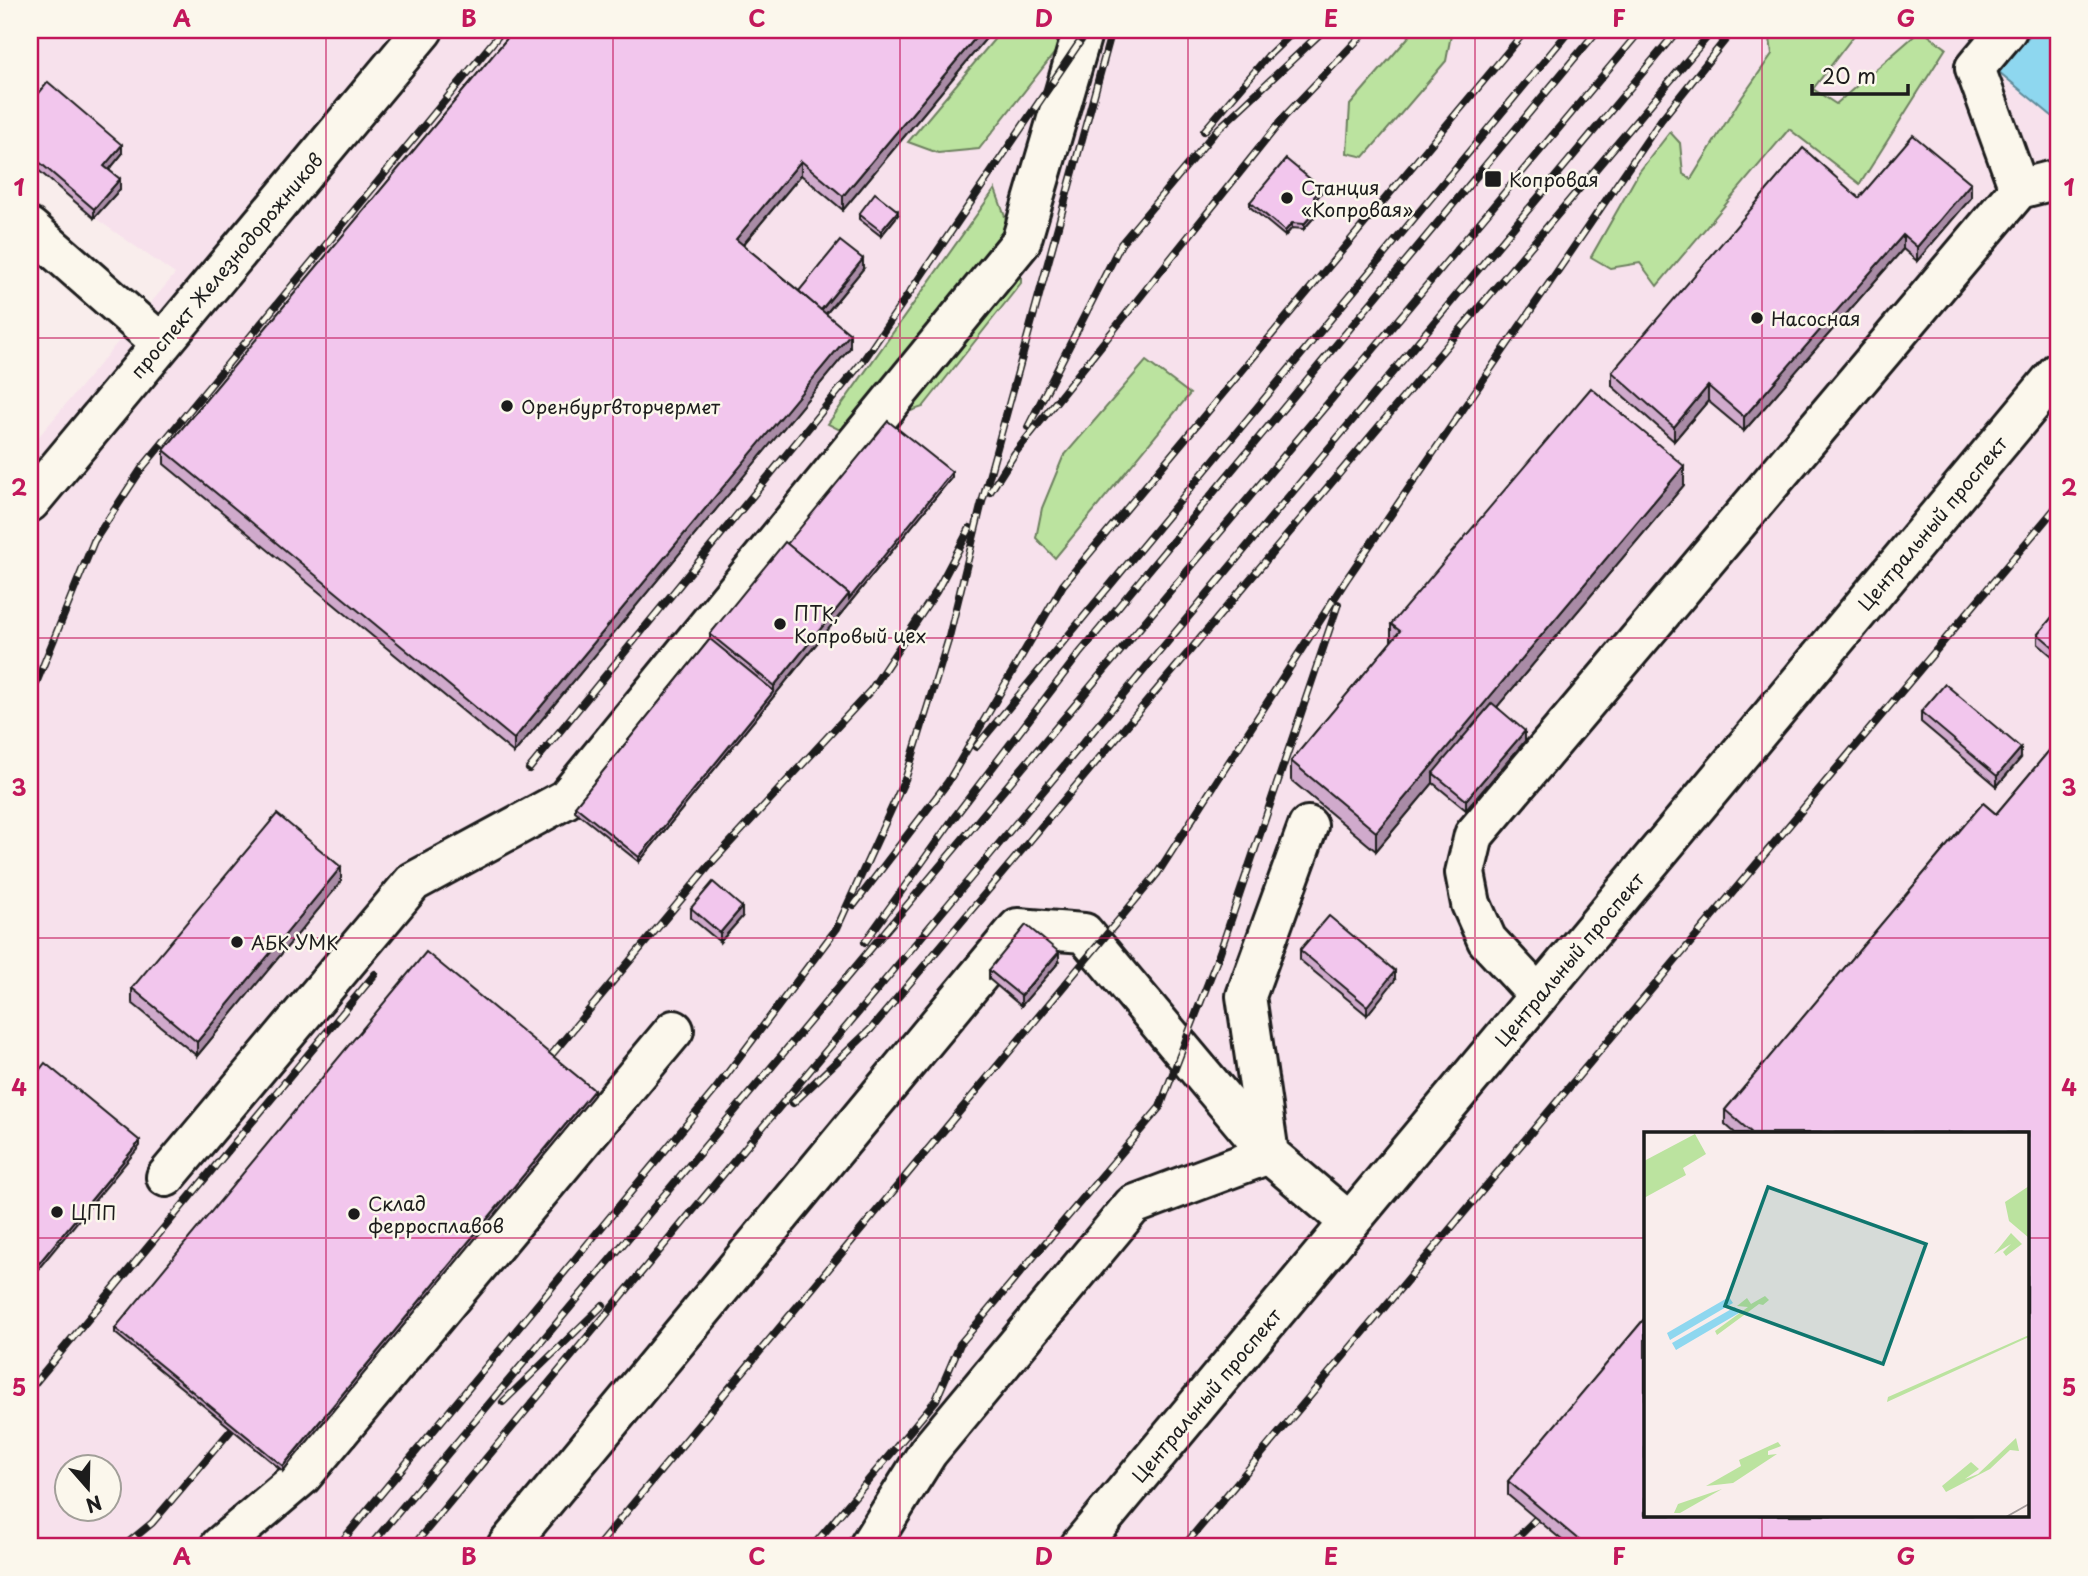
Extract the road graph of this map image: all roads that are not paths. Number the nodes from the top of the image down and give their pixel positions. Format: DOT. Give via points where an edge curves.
graph roads {
  1 [pos="423,30"];
  2 [pos="1083,30"];
  3 [pos="2007,30"];
  4 [pos="2058,179"];
  5 [pos="2019,189"];
  6 [pos="30,228"];
  7 [pos="161,344"];
  8 [pos="2058,372"];
  9 [pos="30,502"];
  10 [pos="1308,826"];
  11 [pos="1538,995"];
  12 [pos="674,1030"];
  13 [pos="1269,1154"];
  14 [pos="166,1177"];
  15 [pos="1349,1222"];
  16 [pos="220,1546"];
  17 [pos="507,1546"];
  18 [pos="869,1546"];
  19 [pos="1080,1546"];
  1 -- 7 [label="street, проспект Железнодорожников"];
  2 -- 14 [label="street" via="1021,242 566,799 413,882"];
  3 -- 5 [label="street" via="1975,68"];
  4 -- 5 [label="street"];
  5 -- 11 [label="street" via="1474,835 1465,873 1471,904 1487,940"];
  6 -- 7 [label="street"];
  7 -- 9 [label="street, проспект Железнодорожников"];
  8 -- 11 [label="street, Центральный проспект"];
  10 -- 13 [label="street" via="1247,996"];
  11 -- 15 [label="street, Центральный проспект"];
  12 -- 16 [label="street" via="302,1476"];
  13 -- 15 [label="street"];
  13 -- 17 [label="street" via="1084,933 1018,928"];
  13 -- 18 [label="street" via="1133,1205 928,1452"];
  15 -- 19 [label="street, Центральный проспект"];
}
